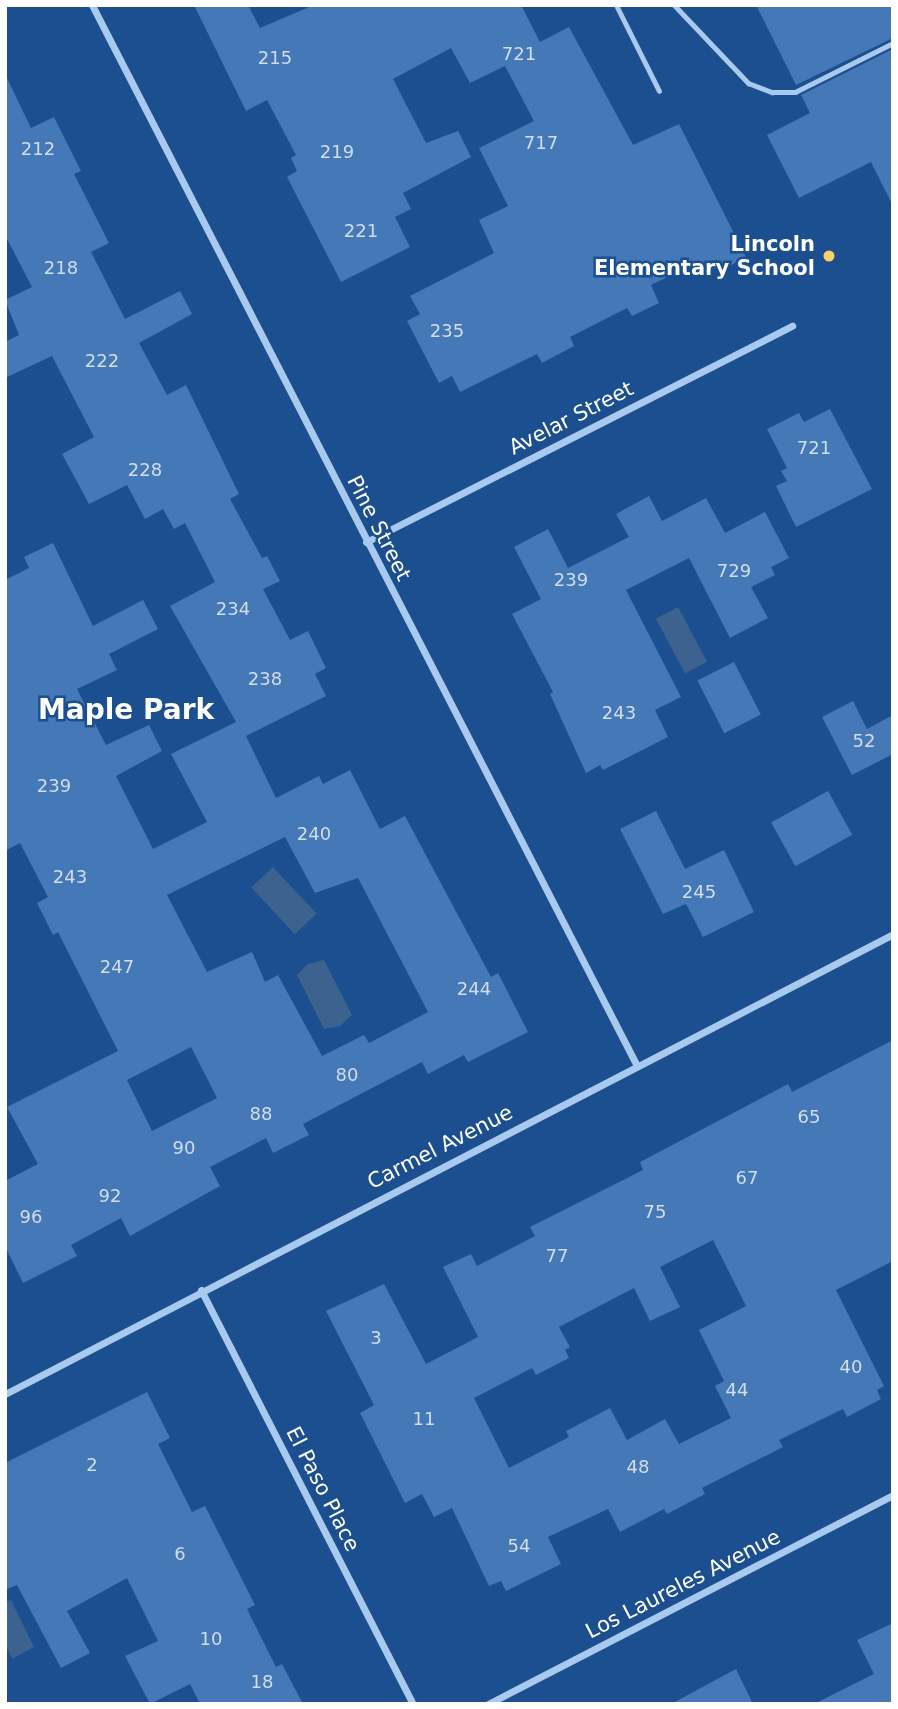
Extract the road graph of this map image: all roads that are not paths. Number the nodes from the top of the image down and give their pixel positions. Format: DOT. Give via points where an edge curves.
graph roads {
  1 [pos="92,5"];
  2 [pos="616,5"];
  3 [pos="674,5"];
  4 [pos="893,43"];
  5 [pos="659,91"];
  6 [pos="792,326"];
  7 [pos="366,542"];
  8 [pos="893,934"];
  9 [pos="637,1066"];
  10 [pos="201,1290"];
  11 [pos="5,1394"];
  12 [pos="893,1495"];
  13 [pos="414,1704"];
  14 [pos="488,1704"];
  1 -- 7 [label="street, Pine Street"];
  2 -- 5 [label="lane"];
  3 -- 4 [label="lane" via="748,83 772,92 795,92"];
  6 -- 7 [label="street, Avelar Street"];
  7 -- 9 [label="street, Pine Street"];
  8 -- 9 [label="street, Carmel Avenue"];
  9 -- 10 [label="street, Carmel Avenue"];
  10 -- 11 [label="street, Carmel Avenue"];
  10 -- 13 [label="street, El Paso Place"];
  12 -- 14 [label="street, Los Laureles Avenue"];
}
